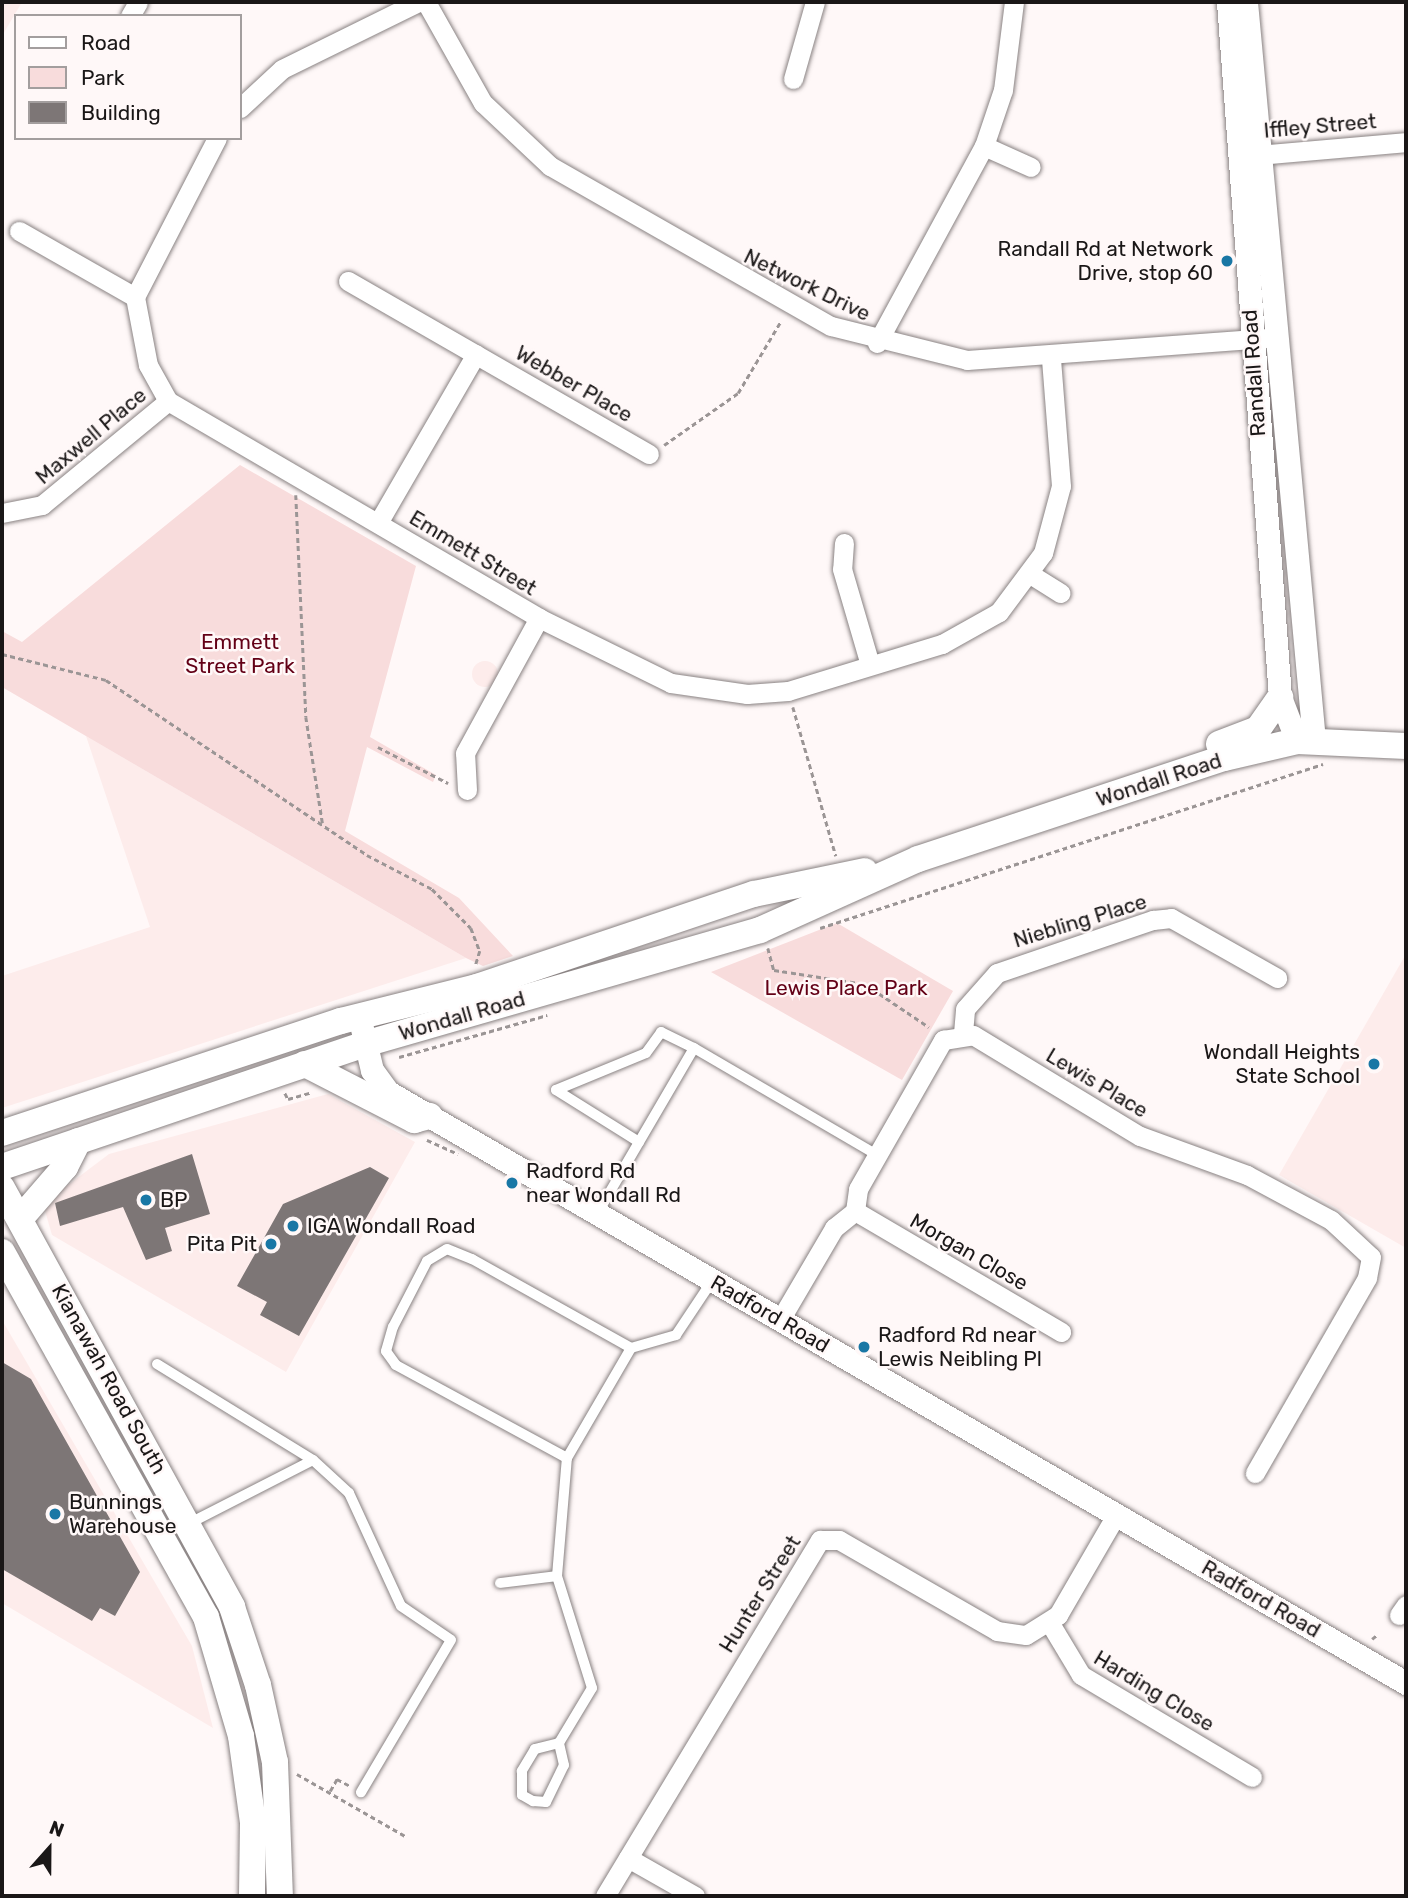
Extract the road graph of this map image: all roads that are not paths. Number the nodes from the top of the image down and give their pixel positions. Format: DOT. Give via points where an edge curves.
graph roads {
  1 [pos="418,2"];
  2 [pos="426,2"];
  3 [pos="815,2"];
  4 [pos="1014,2"];
  5 [pos="1228,2"];
  6 [pos="1246,2"];
  7 [pos="793,79"];
  8 [pos="242,106"];
  9 [pos="216,140"];
  10 [pos="1406,142"];
  11 [pos="984,146"];
  12 [pos="1249,155"];
  13 [pos="1031,167"];
  14 [pos="19,231"];
  15 [pos="348,281"];
  16 [pos="135,297"];
  17 [pos="1279,336"];
  18 [pos="1251,339"];
  19 [pos="877,343"];
  20 [pos="476,354"];
  21 [pos="1051,358"];
  22 [pos="168,401"];
  23 [pos="649,454"];
  24 [pos="2,513"];
  25 [pos="378,523"];
  26 [pos="844,543"];
  27 [pos="1030,574"];
  28 [pos="1060,593"];
  29 [pos="540,618"];
  30 [pos="870,665"];
  31 [pos="1280,698"];
  32 [pos="1306,741"];
  33 [pos="1406,746"];
  34 [pos="1150,783"];
  35 [pos="467,790"];
  36 [pos="918,859"];
  37 [pos="754,894"];
  38 [pos="768,940"];
  39 [pos="1277,978"];
  40 [pos="359,1016"];
  41 [pos="963,1033"];
  42 [pos="365,1044"];
  43 [pos="694,1048"];
  44 [pos="305,1064"];
  45 [pos="429,1116"];
  46 [pos="2,1133"];
  47 [pos="78,1140"];
  48 [pos="639,1142"];
  49 [pos="877,1155"];
  50 [pos="2,1167"];
  51 [pos="2,1188"];
  52 [pos="855,1211"];
  53 [pos="597,1214"];
  54 [pos="20,1219"];
  55 [pos="2,1252"];
  56 [pos="712,1281"];
  57 [pos="780,1320"];
  58 [pos="1062,1332"];
  59 [pos="631,1348"];
  60 [pos="157,1364"];
  61 [pos="567,1458"];
  62 [pos="313,1460"];
  63 [pos="1255,1473"];
  64 [pos="1116,1515"];
  65 [pos="190,1522"];
  66 [pos="557,1576"];
  67 [pos="500,1583"];
  68 [pos="1051,1625"];
  69 [pos="1406,1683"];
  70 [pos="559,1743"];
  71 [pos="1252,1777"];
  72 [pos="361,1792"];
  73 [pos="628,1858"];
  74 [pos="252,1896"];
  75 [pos="280,1896"];
  76 [pos="605,1896"];
  77 [pos="695,1896"];
  1 -- 8 [label="street" via="282,69"];
  2 -- 19 [label="street, Network Drive" via="483,103 550,166 775,298"];
  3 -- 7 [label="street"];
  4 -- 11 [label="street" via="1003,90"];
  5 -- 12 [label="street, Randall Road"];
  6 -- 12 [label="street, Randall Road"];
  9 -- 16 [label="street"];
  10 -- 12 [label="street, Iffley Street"];
  11 -- 13 [label="street"];
  11 -- 19 [label="street"];
  12 -- 17 [label="street, Randall Road"];
  12 -- 18 [label="street, Randall Road"];
  14 -- 16 [label="street"];
  15 -- 20 [label="street, Webber Place"];
  16 -- 22 [label="street" via="134,321 148,365"];
  17 -- 18 [label="street, Network Drive"];
  17 -- 32 [label="street, Randall Road"];
  18 -- 21 [label="street, Network Drive"];
  18 -- 31 [label="street, Randall Road"];
  19 -- 21 [label="street, Network Drive" via="967,360"];
  20 -- 23 [label="street, Webber Place"];
  20 -- 25 [label="street"];
  21 -- 27 [label="street, Emmett Street" via="1061,486 1043,553"];
  22 -- 24 [label="street, Maxwell Place" via="42,505"];
  22 -- 25 [label="street, Emmett Street"];
  25 -- 29 [label="street, Emmett Street"];
  26 -- 30 [label="street" via="842,569"];
  27 -- 28 [label="street"];
  27 -- 30 [label="street, Emmett Street" via="974,630"];
  29 -- 30 [label="street, Emmett Street" via="671,682 734,693 788,691"];
  29 -- 35 [label="street" via="466,753"];
  31 -- 32 [label="street, Randall Road"];
  31 -- 34 [label="main road" via="1252,733 1155,766"];
  32 -- 33 [label="main road, Wondall Road"];
  32 -- 34 [label="main road, Wondall Road"];
  34 -- 36 [label="main road, Wondall Road"];
  36 -- 37 [label="main road, Wondall Road"];
  36 -- 38 [label="main road, Wondall Road"];
  37 -- 38 [label="main road" via="767,911"];
  37 -- 40 [label="main road, Wondall Road" via="477,988"];
  38 -- 42 [label="main road, Wondall Road"];
  39 -- 41 [label="street, Niebling Place" via="1171,918 1153,920 1026,958 997,973 965,1009"];
  40 -- 42 [label="street, Radford Road"];
  40 -- 46 [label="main road, Wondall Road"];
  41 -- 49 [label="street" via="943,1040"];
  41 -- 63 [label="street, Lewis Place" via="1140,1136 1247,1175 1331,1220 1371,1257 1367,1278"];
  42 -- 44 [label="main road, Wondall Road"];
  42 -- 45 [label="street, Radford Road" via="375,1079"];
  43 -- 48 [label="lane"];
  43 -- 48 [label="lane" via="661,1032 646,1053 556,1090"];
  43 -- 49 [label="lane"];
  44 -- 45 [label="main road" via="414,1120"];
  44 -- 47 [label="main road, Wondall Road"];
  45 -- 53 [label="street, Radford Road"];
  47 -- 50 [label="main road, Wondall Road"];
  47 -- 54 [label="main road" via="65,1167"];
  48 -- 53 [label="lane"];
  49 -- 52 [label="street" via="858,1189"];
  51 -- 54 [label="main road, Kianawah Road South"];
  52 -- 57 [label="street" via="834,1228"];
  52 -- 58 [label="street, Morgan Close"];
  53 -- 56 [label="street, Radford Road"];
  54 -- 65 [label="main road, Kianawah Road South"];
  55 -- 74 [label="main road, Kianawah Road South" via="206,1617 242,1736 253,1824"];
  56 -- 57 [label="street, Radford Road"];
  56 -- 59 [label="lane" via="676,1335"];
  57 -- 64 [label="street, Radford Road"];
  59 -- 61 [label="lane"];
  59 -- 61 [label="lane" via="472,1259 447,1249 427,1262 393,1327 386,1351 396,1365"];
  60 -- 62 [label="lane"];
  61 -- 66 [label="lane"];
  62 -- 65 [label="lane"];
  62 -- 72 [label="lane" via="349,1493 401,1606 451,1640"];
  64 -- 68 [label="street"];
  64 -- 69 [label="street, Radford Road"];
  65 -- 75 [label="main road, Kianawah Road South" via="232,1607 262,1698 279,1804"];
  66 -- 67 [label="lane"];
  66 -- 70 [label="lane" via="592,1688"];
  68 -- 71 [label="street, Harding Close" via="1082,1675"];
  68 -- 73 [label="street, Hunter Street" via="1026,1635 997,1631 839,1540 820,1540"];
  70 -- 70 [label="lane" via="564,1765 545,1802 522,1795 522,1771 535,1749"];
  73 -- 76 [label="street, Hunter Street"];
  73 -- 77 [label="street"];
}
